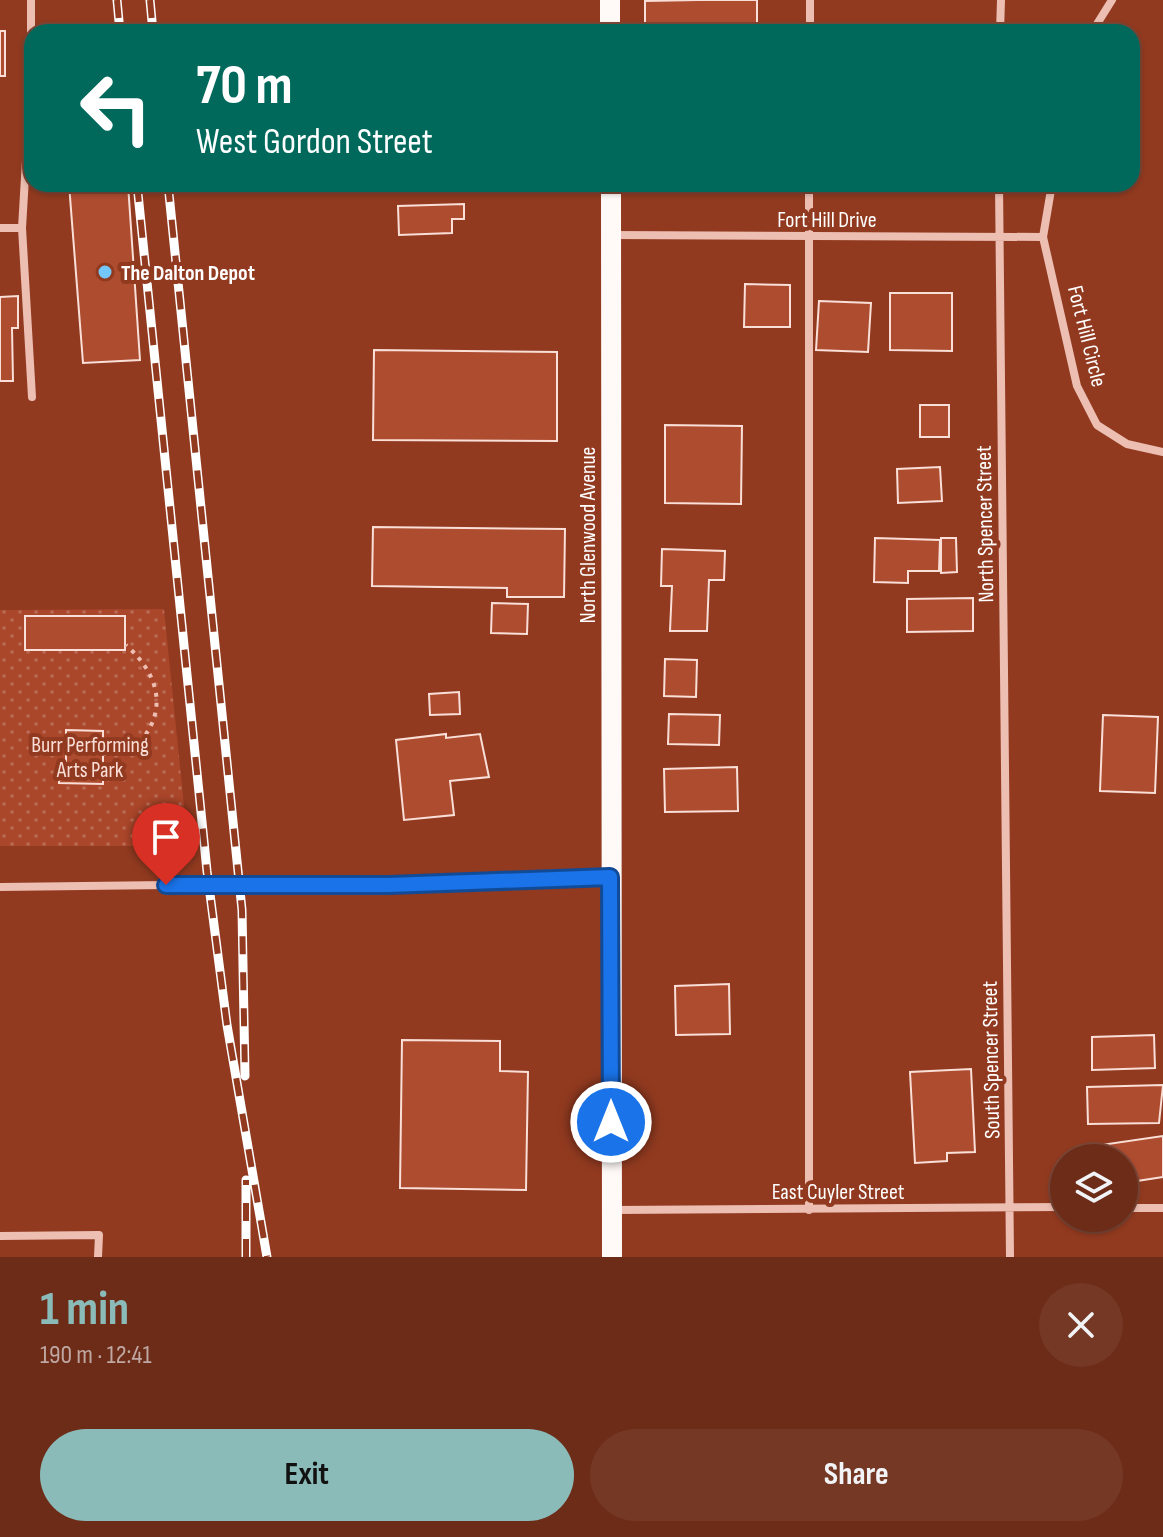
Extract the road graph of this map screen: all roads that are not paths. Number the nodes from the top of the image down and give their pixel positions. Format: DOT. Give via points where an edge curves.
graph roads {
  1 [pos="31,0"];
  2 [pos="610,0"];
  3 [pos="810,0"];
  4 [pos="1001,0"];
  5 [pos="1112,0"];
  6 [pos="31,24"];
  7 [pos="610,24"];
  8 [pos="810,24"];
  9 [pos="1000,24"];
  10 [pos="1097,24"];
  11 [pos="24,192"];
  12 [pos="611,192"];
  13 [pos="809,192"];
  14 [pos="999,192"];
  15 [pos="1051,192"];
  16 [pos="0,228"];
  17 [pos="22,228"];
  18 [pos="611,235"];
  19 [pos="998,237"];
  20 [pos="1043,237"];
  21 [pos="809,238"];
  22 [pos="32,397"];
  23 [pos="1163,452"];
  24 [pos="1006,863"];
  25 [pos="610,882"];
  26 [pos="0,887"];
  27 [pos="1010,1207"];
  28 [pos="1050,1207"];
  29 [pos="1138,1208"];
  30 [pos="1163,1208"];
  31 [pos="612,1210"];
  32 [pos="809,1210"];
  33 [pos="0,1236"];
  34 [pos="98,1257"];
  35 [pos="612,1257"];
  36 [pos="1010,1257"];
  1 -- 6 [label="street"];
  2 -- 7 [label="main road"];
  3 -- 8 [label="street"];
  4 -- 9 [label="street"];
  5 -- 10 [label="street"];
  11 -- 17 [label="street"];
  12 -- 18 [label="main road, North Glenwood Avenue"];
  13 -- 21 [label="street"];
  14 -- 19 [label="street, North Spencer Street"];
  15 -- 20 [label="street, Fort Hill Circle"];
  16 -- 17 [label="street"];
  17 -- 22 [label="street"];
  18 -- 21 [label="street, Fort Hill Drive"];
  18 -- 25 [label="main road, North Glenwood Avenue"];
  19 -- 20 [label="street, Fort Hill Drive"];
  19 -- 21 [label="street, Fort Hill Drive"];
  19 -- 24 [label="street, North Spencer Street"];
  20 -- 23 [label="street, Fort Hill Circle" via="1077,386 1097,425 1127,444"];
  21 -- 32 [label="street"];
  24 -- 27 [label="street, South Spencer Street"];
  25 -- 26 [label="street, bridge"];
  25 -- 31 [label="main road, North Glenwood Avenue"];
  27 -- 28 [label="street, East Cuyler Street"];
  27 -- 32 [label="street, East Cuyler Street"];
  27 -- 36 [label="street, South Spencer Street"];
  29 -- 30 [label="street"];
  31 -- 32 [label="street, East Cuyler Street"];
  31 -- 35 [label="main road, North Glenwood Avenue"];
  33 -- 34 [label="street" via="99,1235"];
}
